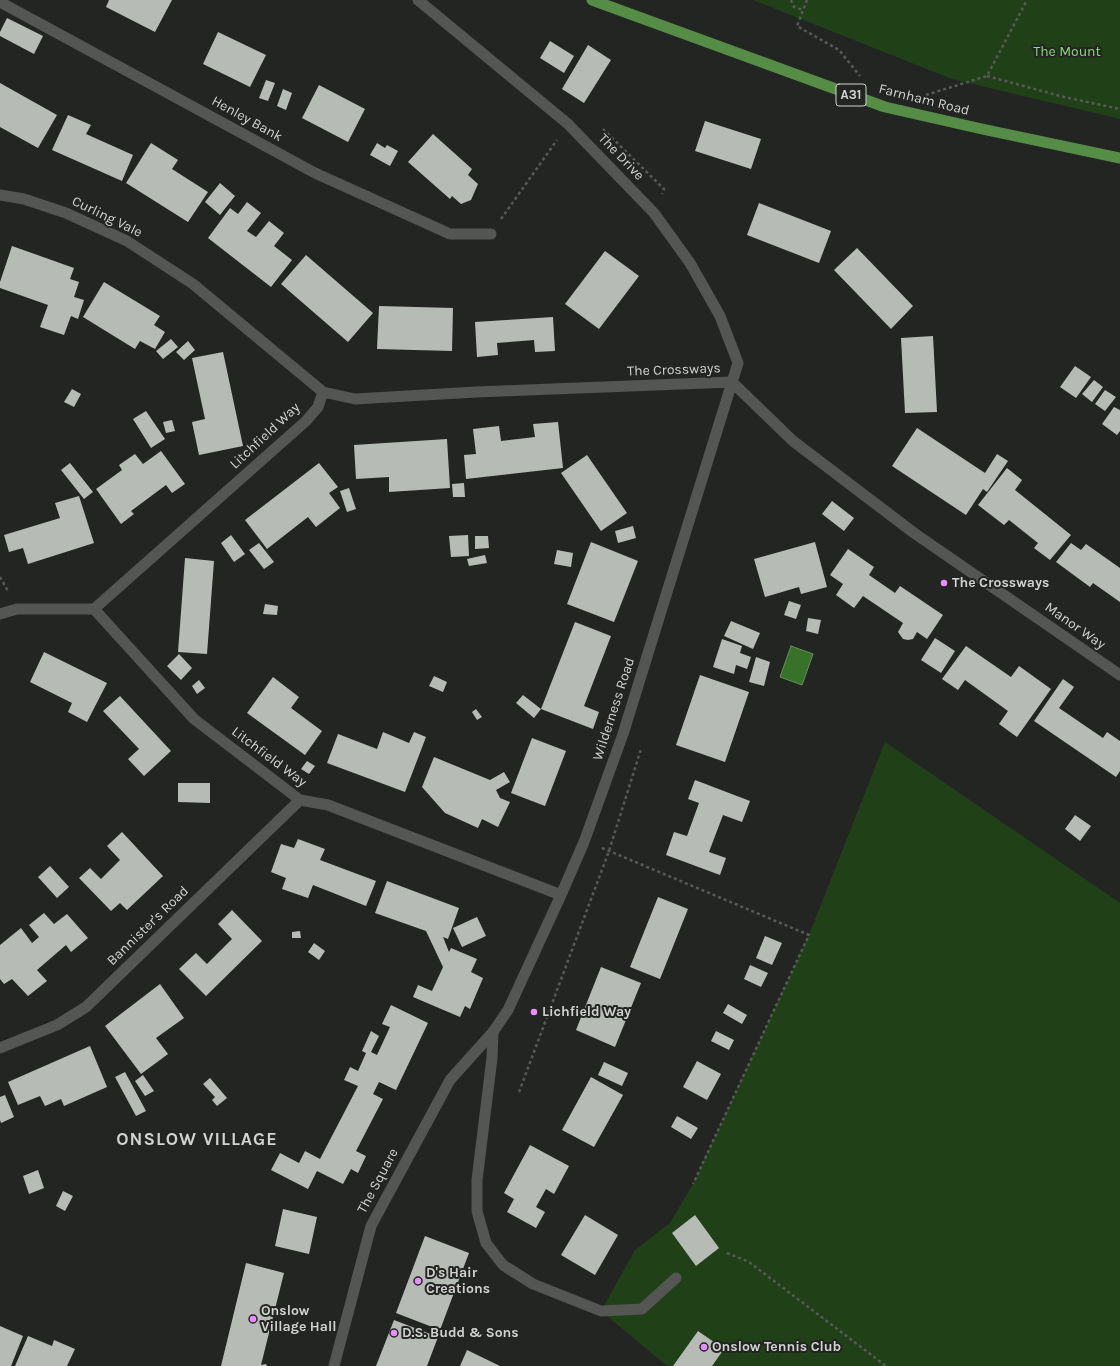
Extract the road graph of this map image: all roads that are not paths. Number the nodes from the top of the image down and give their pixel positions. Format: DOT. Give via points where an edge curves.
graph roads {
  1 [pos="418,0"];
  2 [pos="592,0"];
  3 [pos="0,2"];
  4 [pos="1120,158"];
  5 [pos="0,195"];
  6 [pos="490,234"];
  7 [pos="732,382"];
  8 [pos="322,392"];
  9 [pos="914,533"];
  10 [pos="94,609"];
  11 [pos="0,614"];
  12 [pos="1120,675"];
  13 [pos="300,800"];
  14 [pos="561,895"];
  15 [pos="493,1032"];
  16 [pos="0,1048"];
  17 [pos="676,1278"];
  18 [pos="334,1366"];
  1 -- 7 [label="street, The Drive" via="568,124 654,213 690,263 720,316 738,363"];
  2 -- 4 [label="main road, Farnham Road / A31" via="885,107"];
  3 -- 6 [label="street, Henley Bank" via="315,173 450,234"];
  5 -- 8 [label="street, Curling Vale" via="24,199 66,213 120,238 193,284"];
  7 -- 8 [label="street, The Crossways" via="354,399"];
  7 -- 9 [label="street, The Crossways" via="793,441"];
  7 -- 14 [label="street, Wilderness Road" via="623,734 584,842"];
  8 -- 10 [label="street, Litchfield Way" via="318,407 306,421"];
  9 -- 12 [label="street, Manor Way"];
  10 -- 11 [label="street" via="17,610"];
  10 -- 13 [label="street, Litchfield Way" via="194,719"];
  13 -- 14 [label="street, Litchfield Way" via="328,805"];
  13 -- 16 [label="street, Bannister's Road" via="86,1007 57,1025"];
  14 -- 15 [label="street, Wilderness Road" via="508,1010"];
  15 -- 17 [label="street" via="477,1180 477,1211 486,1243 502,1265 533,1284 601,1311 642,1309"];
  15 -- 18 [label="street, The Square" via="450,1080 371,1226"];
}
